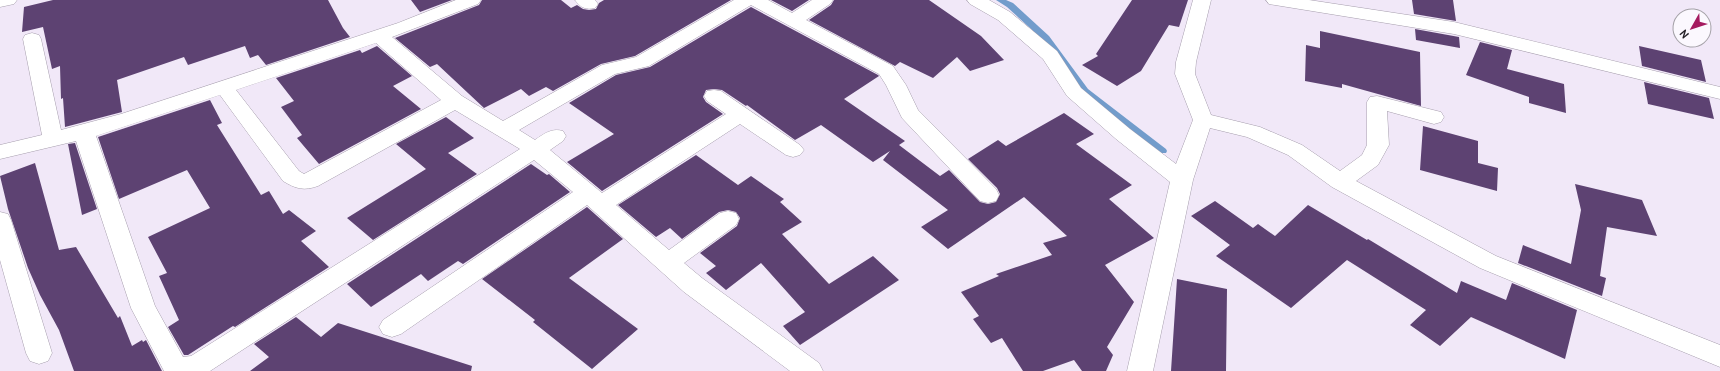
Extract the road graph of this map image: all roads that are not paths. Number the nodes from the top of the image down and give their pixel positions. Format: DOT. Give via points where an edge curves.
graph roads {
  1 [pos="8,0"];
  2 [pos="472,0"];
  3 [pos="747,0"];
  4 [pos="755,0"];
  5 [pos="824,0"];
  6 [pos="976,0"];
  7 [pos="1202,0"];
  8 [pos="1275,0"];
  9 [pos="0,2"];
  10 [pos="793,20"];
  11 [pos="378,35"];
  12 [pos="32,39"];
  13 [pos="224,87"];
  14 [pos="1720,93"];
  15 [pos="714,96"];
  16 [pos="455,101"];
  17 [pos="740,114"];
  18 [pos="1434,117"];
  19 [pos="1203,120"];
  20 [pos="503,130"];
  21 [pos="84,132"];
  22 [pos="556,136"];
  23 [pos="53,140"];
  24 [pos="535,149"];
  25 [pos="793,150"];
  26 [pos="0,152"];
  27 [pos="1182,180"];
  28 [pos="1340,182"];
  29 [pos="988,195"];
  30 [pos="594,198"];
  31 [pos="728,219"];
  32 [pos="0,220"];
  33 [pos="668,263"];
  34 [pos="392,327"];
  35 [pos="39,353"];
  36 [pos="1720,356"];
  37 [pos="810,371"];
  38 [pos="1140,371"];
  1 -- 9 [label="street"];
  2 -- 11 [label="street"];
  3 -- 20 [label="street" via="642,62 609,69"];
  4 -- 10 [label="street"];
  5 -- 10 [label="street"];
  6 -- 27 [label="street" via="1004,16 1050,55 1074,92"];
  7 -- 19 [label="street" via="1186,62 1186,74"];
  8 -- 14 [label="street" via="1454,28"];
  10 -- 29 [label="street" via="886,70 909,113"];
  11 -- 13 [label="street"];
  11 -- 16 [label="street"];
  12 -- 23 [label="street"];
  13 -- 16 [label="street" via="290,176 300,182 310,181"];
  13 -- 21 [label="street"];
  15 -- 17 [label="street"];
  16 -- 20 [label="street"];
  17 -- 25 [label="street"];
  17 -- 30 [label="street"];
  18 -- 28 [label="street" via="1377,102 1378,144 1370,160"];
  19 -- 27 [label="street"];
  19 -- 28 [label="street" via="1254,132 1295,150"];
  20 -- 24 [label="street"];
  21 -- 23 [label="street"];
  21 -- 24 [label="street" via="143,308 176,368 195,367"];
  22 -- 24 [label="street"];
  23 -- 26 [label="street"];
  24 -- 30 [label="street"];
  27 -- 38 [label="street"];
  28 -- 36 [label="street" via="1488,262"];
  30 -- 33 [label="street"];
  30 -- 34 [label="street"];
  31 -- 33 [label="street"];
  32 -- 35 [label="street"];
  33 -- 37 [label="street" via="692,285"];
}
